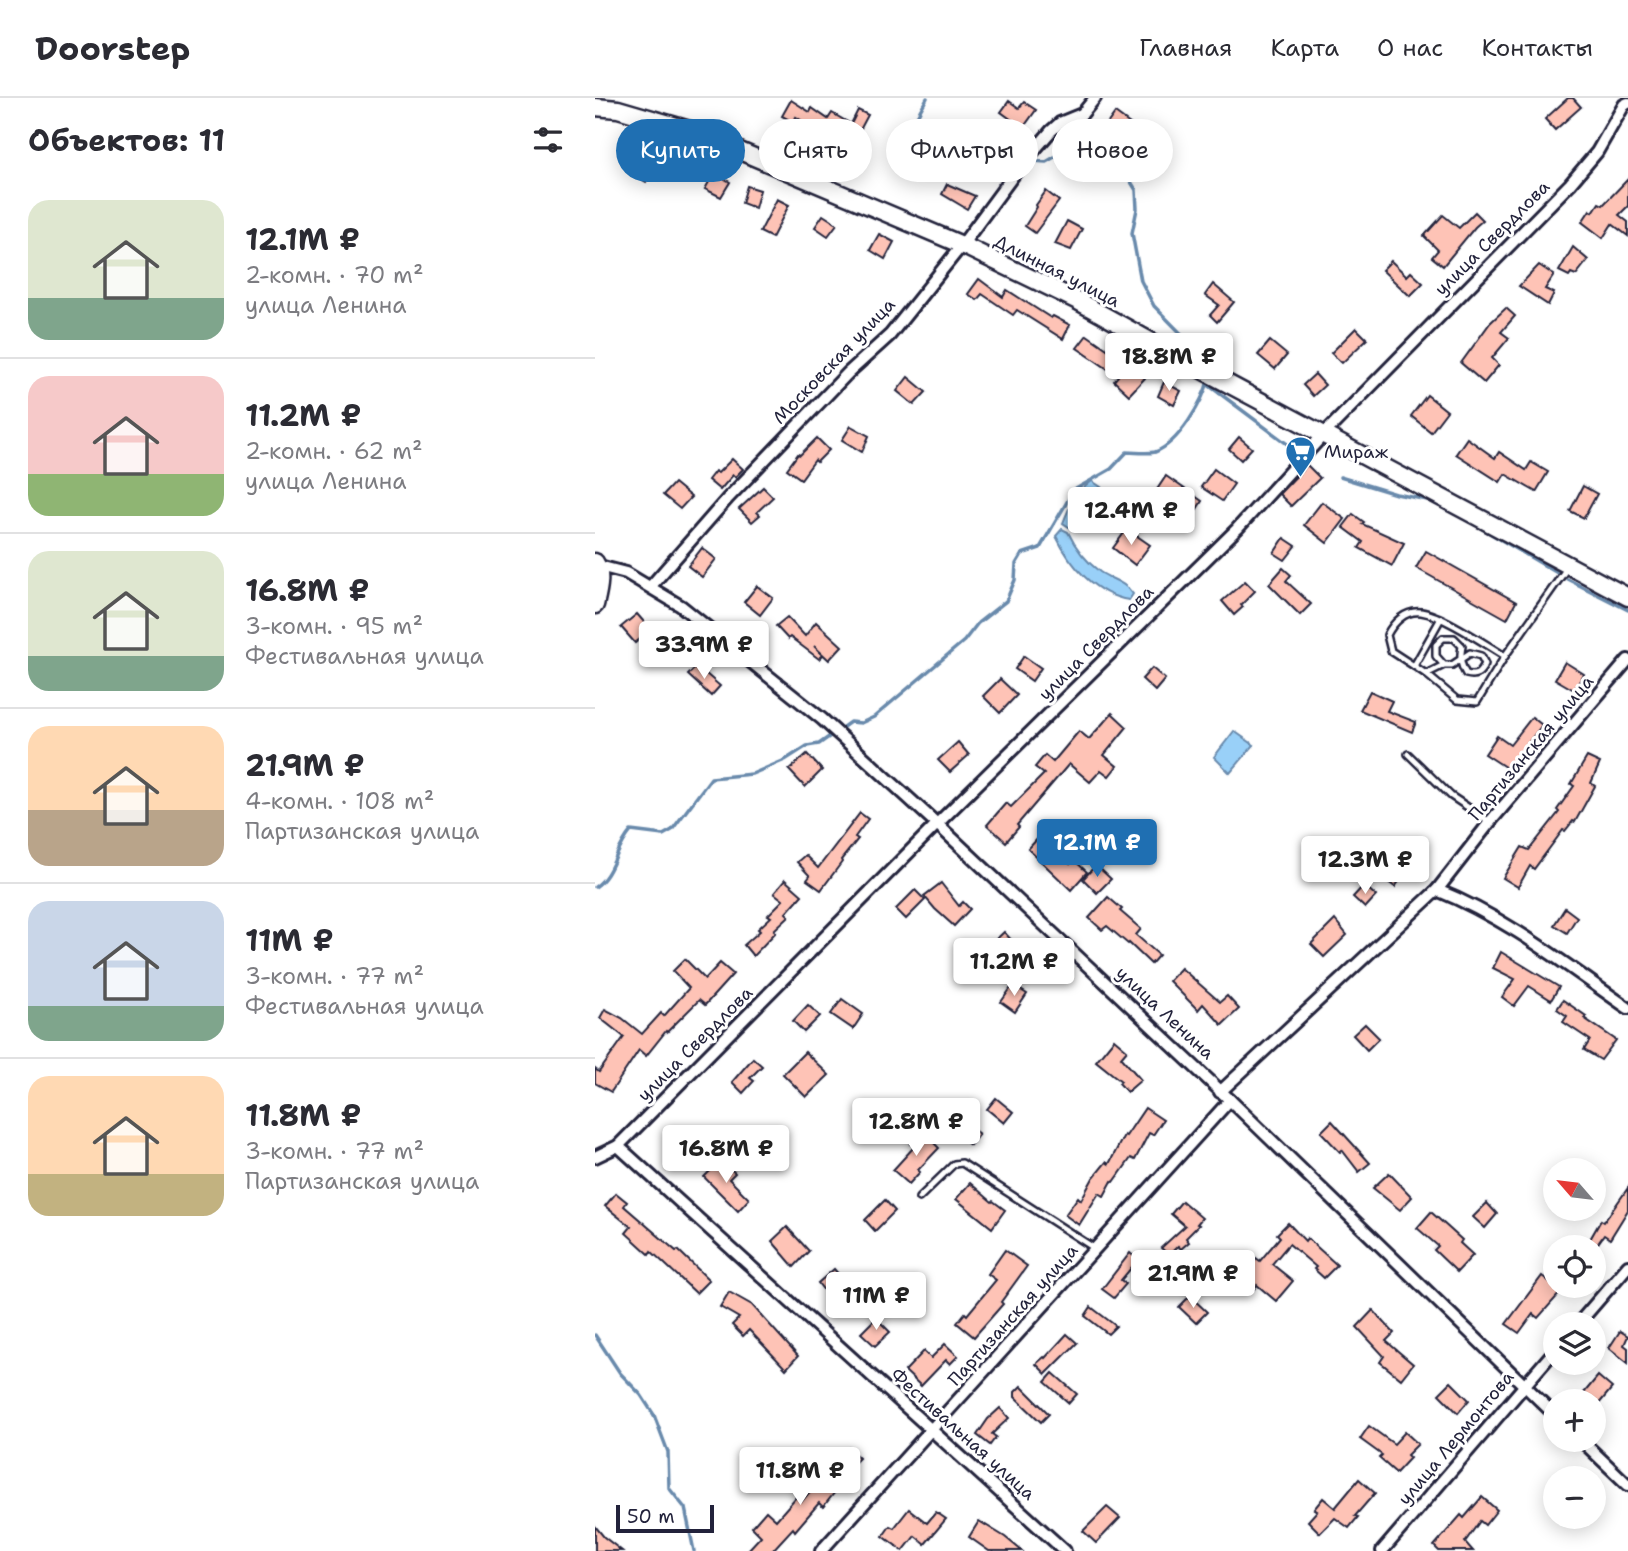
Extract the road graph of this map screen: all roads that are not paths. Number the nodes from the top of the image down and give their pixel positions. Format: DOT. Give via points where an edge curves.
graph roads {
  1 [pos="1095,98"];
  2 [pos="1623,102"];
  3 [pos="618,103"];
  4 [pos="595,107"];
  5 [pos="962,246"];
  6 [pos="1323,435"];
  7 [pos="597,564"];
  8 [pos="1569,565"];
  9 [pos="651,586"];
  10 [pos="1628,597"];
  11 [pos="595,605"];
  12 [pos="1440,620"];
  13 [pos="1505,656"];
  14 [pos="1460,658"];
  15 [pos="1628,660"];
  16 [pos="1444,665"];
  17 [pos="1414,666"];
  18 [pos="1426,674"];
  19 [pos="1408,754"];
  20 [pos="1490,822"];
  21 [pos="937,824"];
  22 [pos="1437,890"];
  23 [pos="1628,1008"];
  24 [pos="1220,1092"];
  25 [pos="1230,1100"];
  26 [pos="618,1146"];
  27 [pos="595,1157"];
  28 [pos="919,1198"];
  29 [pos="1096,1249"];
  30 [pos="1628,1266"];
  31 [pos="1588,1312"];
  32 [pos="1543,1364"];
  33 [pos="1524,1385"];
  34 [pos="1543,1403"];
  35 [pos="933,1429"];
  36 [pos="1594,1452"];
  37 [pos="1628,1485"];
  38 [pos="821,1551"];
  39 [pos="1065,1551"];
  40 [pos="1382,1551"];
  1 -- 5 [label="street, Московская улица" via="1082,114 1060,123 1038,146"];
  2 -- 6 [label="street, улица Свердлова" via="1597,152 1570,184"];
  3 -- 4 [label="main road, Длинная улица"];
  3 -- 5 [label="main road, Длинная улица"];
  5 -- 6 [label="main road, Длинная улица" via="1076,300"];
  5 -- 9 [label="street, Московская улица" via="890,335 728,498"];
  6 -- 8 [label="main road, Длинная улица"];
  6 -- 21 [label="street, улица Свердлова" via="1237,529"];
  7 -- 9 [label="street, улица Ленина"];
  7 -- 11 [label="main road"];
  8 -- 10 [label="main road, Длинная улица"];
  8 -- 13 [label="lane"];
  9 -- 21 [label="street, улица Ленина" via="822,719"];
  12 -- 13 [label="lane"];
  12 -- 17 [label="lane"];
  12 -- 17 [label="lane" via="1421,612 1394,622 1387,635 1391,651"];
  13 -- 18 [label="lane" via="1477,702 1457,699"];
  14 -- 14 [label="lane" via="1466,674 1473,676 1485,664 1476,653"];
  14 -- 16 [label="lane"];
  14 -- 16 [label="lane" via="1459,641 1443,638 1436,645 1436,656"];
  15 -- 20 [label="street, Партизанская улица"];
  16 -- 18 [label="lane"];
  17 -- 18 [label="lane"];
  19 -- 20 [label="lane" via="1451,796"];
  20 -- 22 [label="street, Партизанская улица"];
  21 -- 24 [label="street, улица Ленина"];
  21 -- 26 [label="street, улица Свердлова"];
  22 -- 23 [label="street" via="1473,904 1534,941"];
  22 -- 24 [label="street, Партизанская улица"];
  24 -- 25 [label="street, улица Ленина"];
  25 -- 29 [label="street, Партизанская улица"];
  25 -- 33 [label="street, улица Ленина"];
  26 -- 27 [label="street, улица Свердлова"];
  26 -- 35 [label="street, Фестивальная улица"];
  28 -- 29 [label="lane" via="954,1164 962,1163"];
  29 -- 35 [label="street, Партизанская улица"];
  30 -- 31 [label="street"];
  32 -- 33 [label="street, улица Лермонтова"];
  33 -- 34 [label="street, улица Ленина"];
  33 -- 40 [label="street, улица Лермонтова"];
  35 -- 38 [label="street, Партизанская улица"];
  35 -- 39 [label="street, Фестивальная улица"];
  36 -- 37 [label="street"];
}
